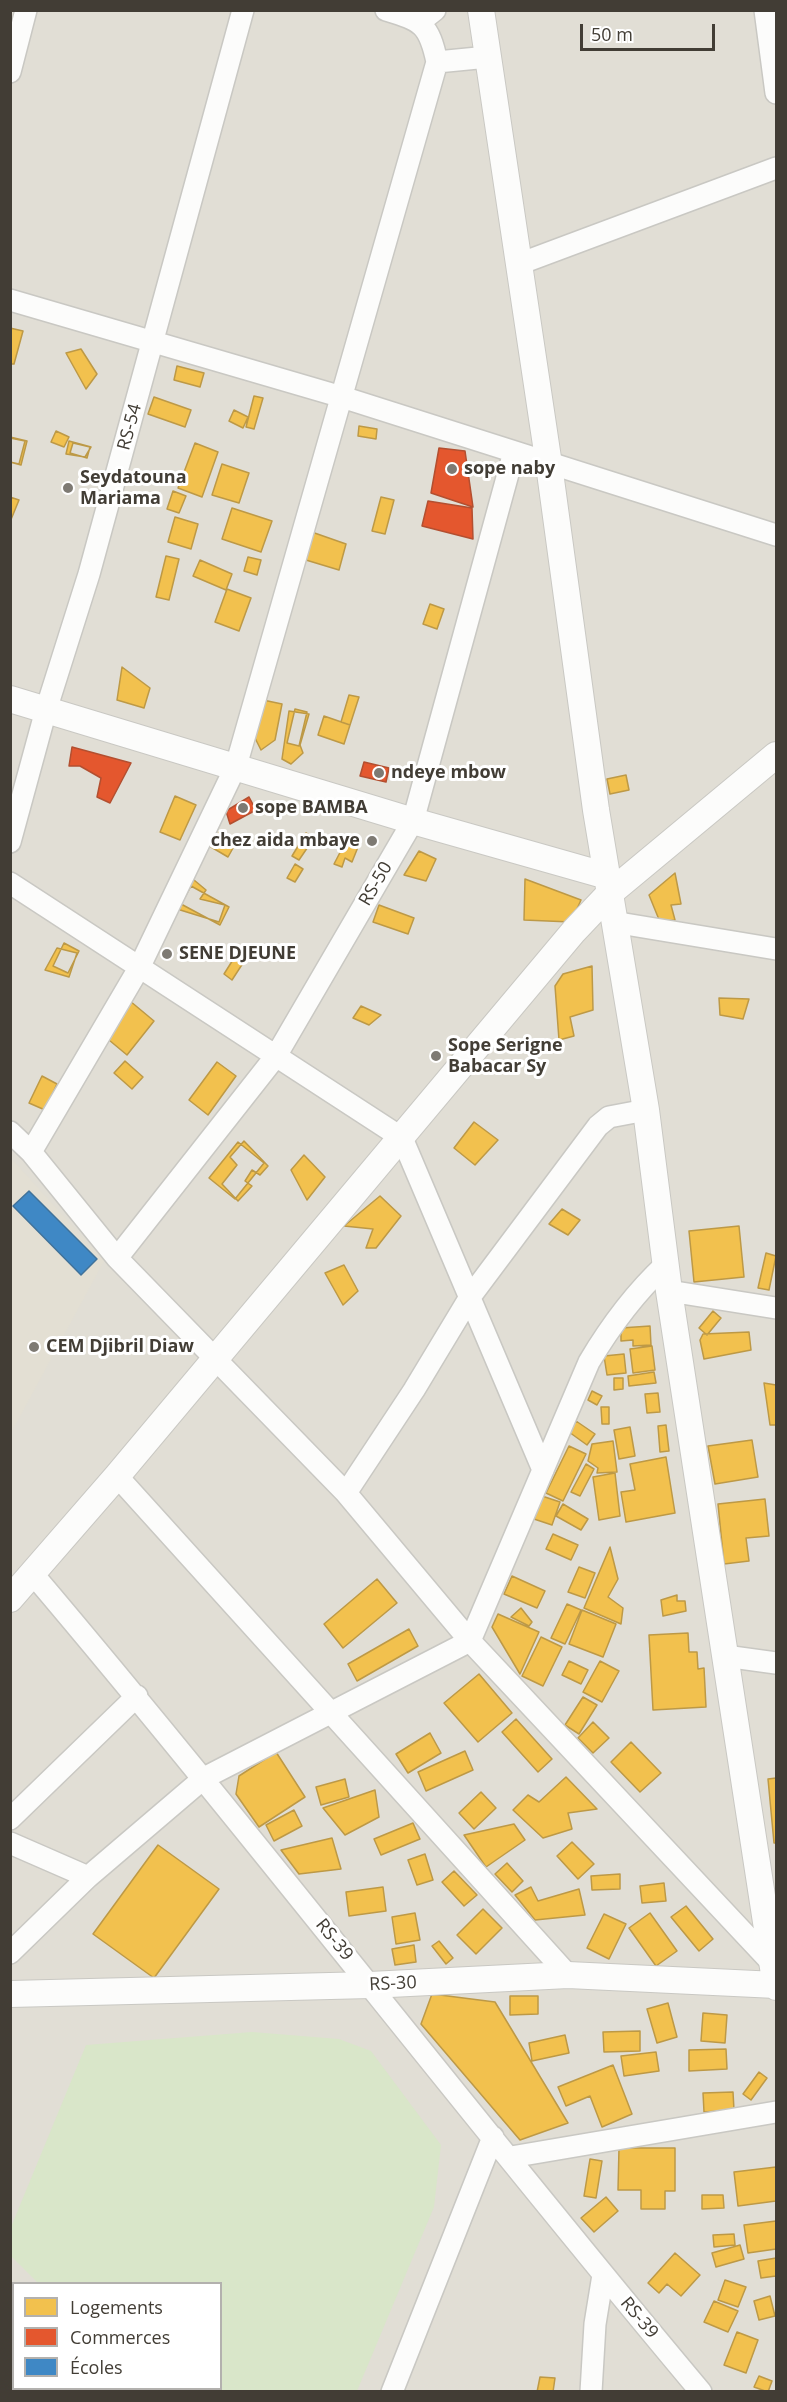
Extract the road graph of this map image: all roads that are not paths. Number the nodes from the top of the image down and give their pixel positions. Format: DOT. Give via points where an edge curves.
graph roads {
  1 [pos="26,10"];
  2 [pos="243,10"];
  3 [pos="386,10"];
  4 [pos="481,10"];
  5 [pos="765,10"];
  6 [pos="427,16"];
  7 [pos="488,57"];
  8 [pos="437,62"];
  9 [pos="10,72"];
  10 [pos="777,93"];
  11 [pos="777,168"];
  12 [pos="519,264"];
  13 [pos="10,300"];
  14 [pos="153,342"];
  15 [pos="342,397"];
  16 [pos="514,452"];
  17 [pos="549,465"];
  18 [pos="777,535"];
  19 [pos="10,699"];
  20 [pos="46,710"];
  21 [pos="777,755"];
  22 [pos="236,766"];
  23 [pos="413,821"];
  24 [pos="10,842"];
  25 [pos="10,883"];
  26 [pos="608,884"];
  27 [pos="613,922"];
  28 [pos="777,949"];
  29 [pos="138,968"];
  30 [pos="276,1056"];
  31 [pos="646,1110"];
  32 [pos="10,1132"];
  33 [pos="402,1138"];
  34 [pos="31,1152"];
  35 [pos="117,1258"];
  36 [pos="665,1265"];
  37 [pos="669,1291"];
  38 [pos="470,1297"];
  39 [pos="777,1308"];
  40 [pos="215,1360"];
  41 [pos="543,1470"];
  42 [pos="117,1476"];
  43 [pos="346,1493"];
  44 [pos="32,1573"];
  45 [pos="10,1599"];
  46 [pos="470,1641"];
  47 [pos="725,1656"];
  48 [pos="777,1663"];
  49 [pos="136,1696"];
  50 [pos="331,1712"];
  51 [pos="204,1778"];
  52 [pos="10,1819"];
  53 [pos="10,1843"];
  54 [pos="88,1877"];
  55 [pos="10,1953"];
  56 [pos="568,1975"];
  57 [pos="775,1980"];
  58 [pos="370,1985"];
  59 [pos="10,1994"];
  60 [pos="777,2112"];
  61 [pos="493,2137"];
  62 [pos="511,2157"];
  63 [pos="603,2275"];
  64 [pos="392,2391"];
  65 [pos="591,2391"];
  66 [pos="701,2391"];
  1 -- 9 [label="street"];
  2 -- 14 [label="street, RS-54"];
  3 -- 6 [label="street"];
  4 -- 7 [label="street"];
  5 -- 10 [label="street"];
  6 -- 8 [label="street"];
  7 -- 8 [label="street"];
  7 -- 12 [label="street"];
  8 -- 15 [label="street"];
  11 -- 12 [label="street"];
  12 -- 17 [label="street"];
  13 -- 14 [label="street"];
  14 -- 15 [label="street"];
  14 -- 20 [label="street, RS-54" via="89,574"];
  15 -- 16 [label="street"];
  15 -- 22 [label="street"];
  16 -- 17 [label="street"];
  16 -- 23 [label="street, RS-50"];
  17 -- 18 [label="street"];
  17 -- 26 [label="street"];
  19 -- 20 [label="street"];
  20 -- 22 [label="street"];
  20 -- 24 [label="street, RS-54"];
  21 -- 26 [label="street"];
  22 -- 23 [label="street"];
  22 -- 29 [label="street"];
  23 -- 26 [label="street"];
  23 -- 30 [label="street, RS-50"];
  25 -- 29 [label="street"];
  26 -- 27 [label="street"];
  26 -- 33 [label="street"];
  27 -- 28 [label="street"];
  27 -- 31 [label="street"];
  29 -- 30 [label="street"];
  29 -- 34 [label="street"];
  30 -- 33 [label="street"];
  30 -- 35 [label="street, RS-50"];
  31 -- 36 [label="street"];
  31 -- 38 [label="street" via="609,1117 598,1126"];
  32 -- 34 [label="street"];
  33 -- 38 [label="street"];
  33 -- 40 [label="street"];
  34 -- 35 [label="street"];
  35 -- 40 [label="street"];
  36 -- 37 [label="street"];
  36 -- 41 [label="street" via="611,1325 589,1362"];
  37 -- 39 [label="street"];
  37 -- 47 [label="street"];
  38 -- 41 [label="street"];
  38 -- 43 [label="street"];
  40 -- 42 [label="street"];
  40 -- 43 [label="street"];
  41 -- 46 [label="street"];
  42 -- 44 [label="street"];
  42 -- 50 [label="street"];
  43 -- 46 [label="street"];
  44 -- 45 [label="street"];
  44 -- 49 [label="street, RS-39"];
  46 -- 50 [label="street"];
  46 -- 57 [label="street"];
  47 -- 48 [label="street"];
  47 -- 57 [label="street"];
  49 -- 51 [label="street, RS-39"];
  49 -- 52 [label="street"];
  50 -- 51 [label="street"];
  50 -- 56 [label="street"];
  51 -- 54 [label="street"];
  51 -- 58 [label="street, RS-39"];
  53 -- 54 [label="street"];
  54 -- 55 [label="street"];
  56 -- 57 [label="street, RS-30"];
  56 -- 58 [label="street, RS-30"];
  58 -- 59 [label="street, RS-30"];
  58 -- 61 [label="street, RS-39"];
  60 -- 62 [label="street"];
  61 -- 62 [label="street, RS-39"];
  61 -- 64 [label="street"];
  62 -- 63 [label="street, RS-39"];
  63 -- 65 [label="street"];
  63 -- 66 [label="street, RS-39"];
}
